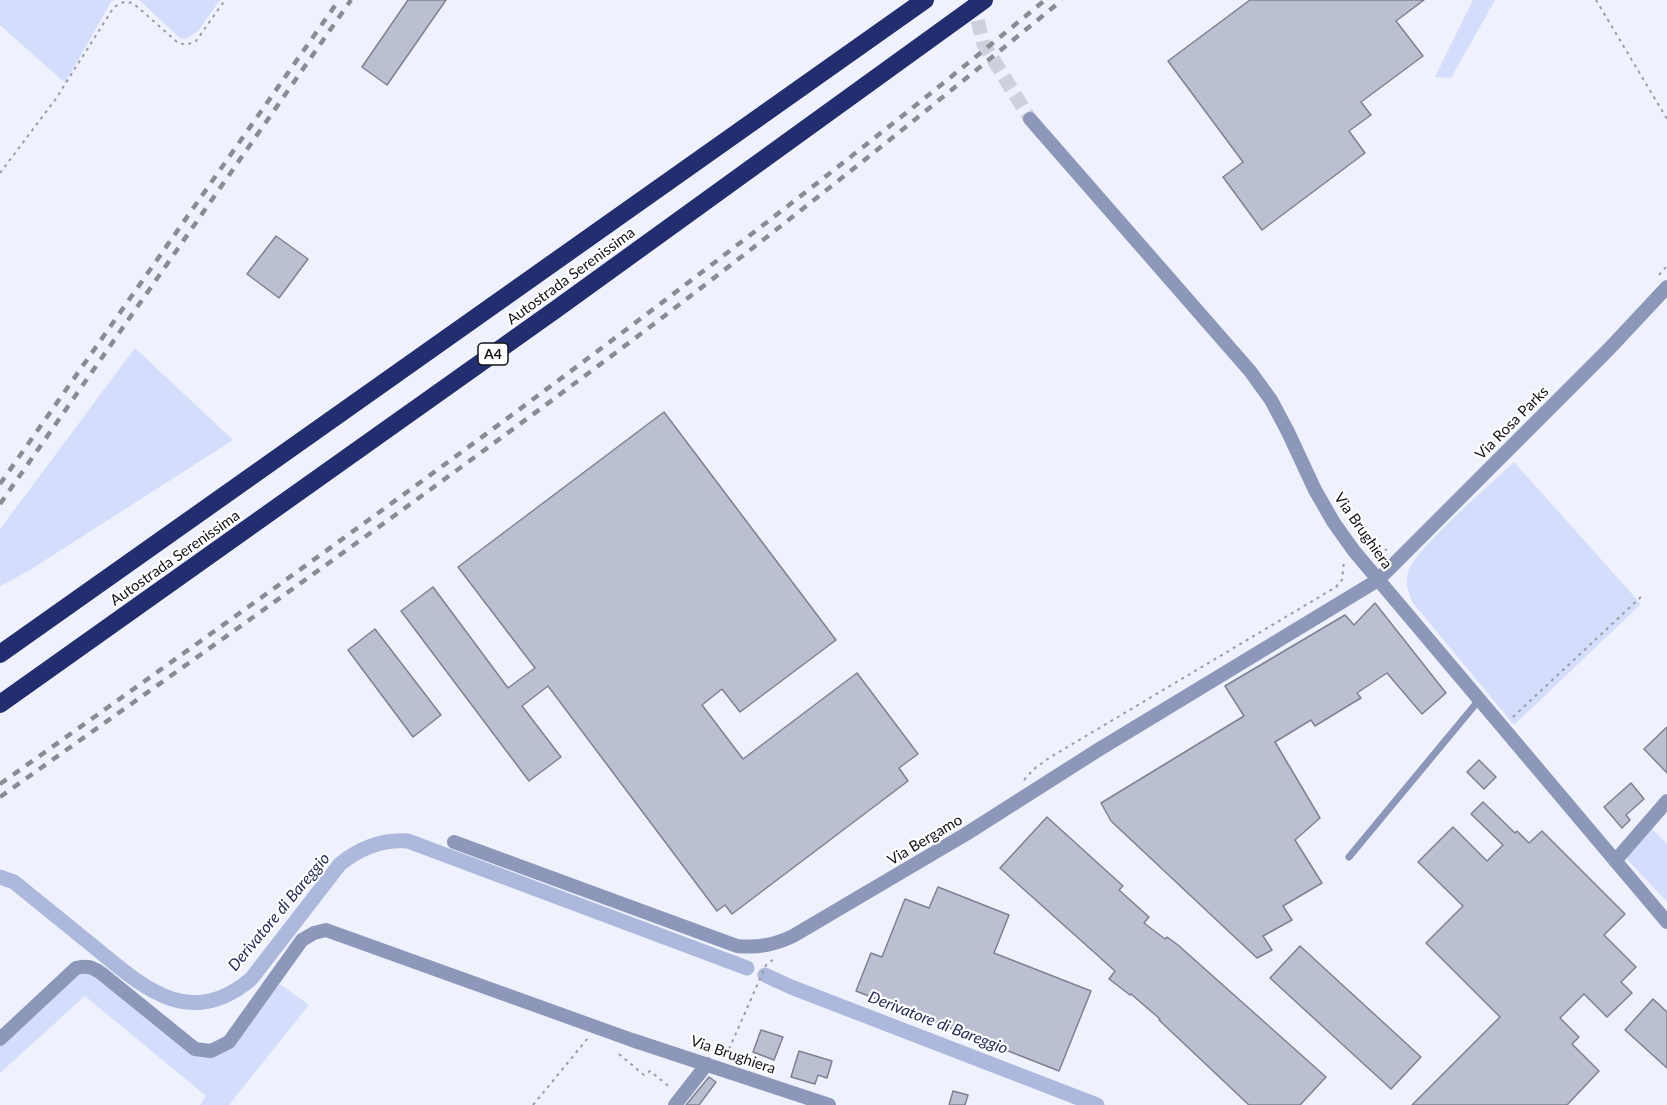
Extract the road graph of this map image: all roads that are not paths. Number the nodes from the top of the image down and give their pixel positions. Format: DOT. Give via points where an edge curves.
graph roads {
  1 [pos="925,0"];
  2 [pos="984,0"];
  3 [pos="1030,119"];
  4 [pos="1667,287"];
  5 [pos="1378,580"];
  6 [pos="0,654"];
  7 [pos="1479,700"];
  8 [pos="0,704"];
  9 [pos="1667,801"];
  10 [pos="454,842"];
  11 [pos="1349,857"];
  12 [pos="1615,861"];
  13 [pos="1667,922"];
  14 [pos="0,1039"];
  15 [pos="707,1064"];
  16 [pos="797,1100"];
  17 [pos="675,1105"];
  18 [pos="829,1105"];
  1 -- 6 [label="highway, Autostrada Serenissima / A4"];
  2 -- 8 [label="highway, Autostrada Serenissima / A4"];
  3 -- 5 [label="street, Via Brughiera" via="1250,371 1271,400 1334,523"];
  4 -- 5 [label="street, Via Rosa Parks"];
  5 -- 7 [label="street, Via Brughiera"];
  5 -- 10 [label="street, Via Bergamo" via="966,834 808,929 779,942 752,948 737,946"];
  7 -- 11 [label="lane"];
  7 -- 12 [label="street, Via Brughiera"];
  9 -- 12 [label="street"];
  12 -- 13 [label="street, Via Brughiera"];
  14 -- 15 [label="street, Via Brughiera" via="76,968 84,966 101,973 195,1049 211,1051 229,1042 302,940 326,930"];
  15 -- 16 [label="street, Via Brughiera"];
  15 -- 17 [label="street"];
  16 -- 18 [label="street, Via Brughiera"];
}
